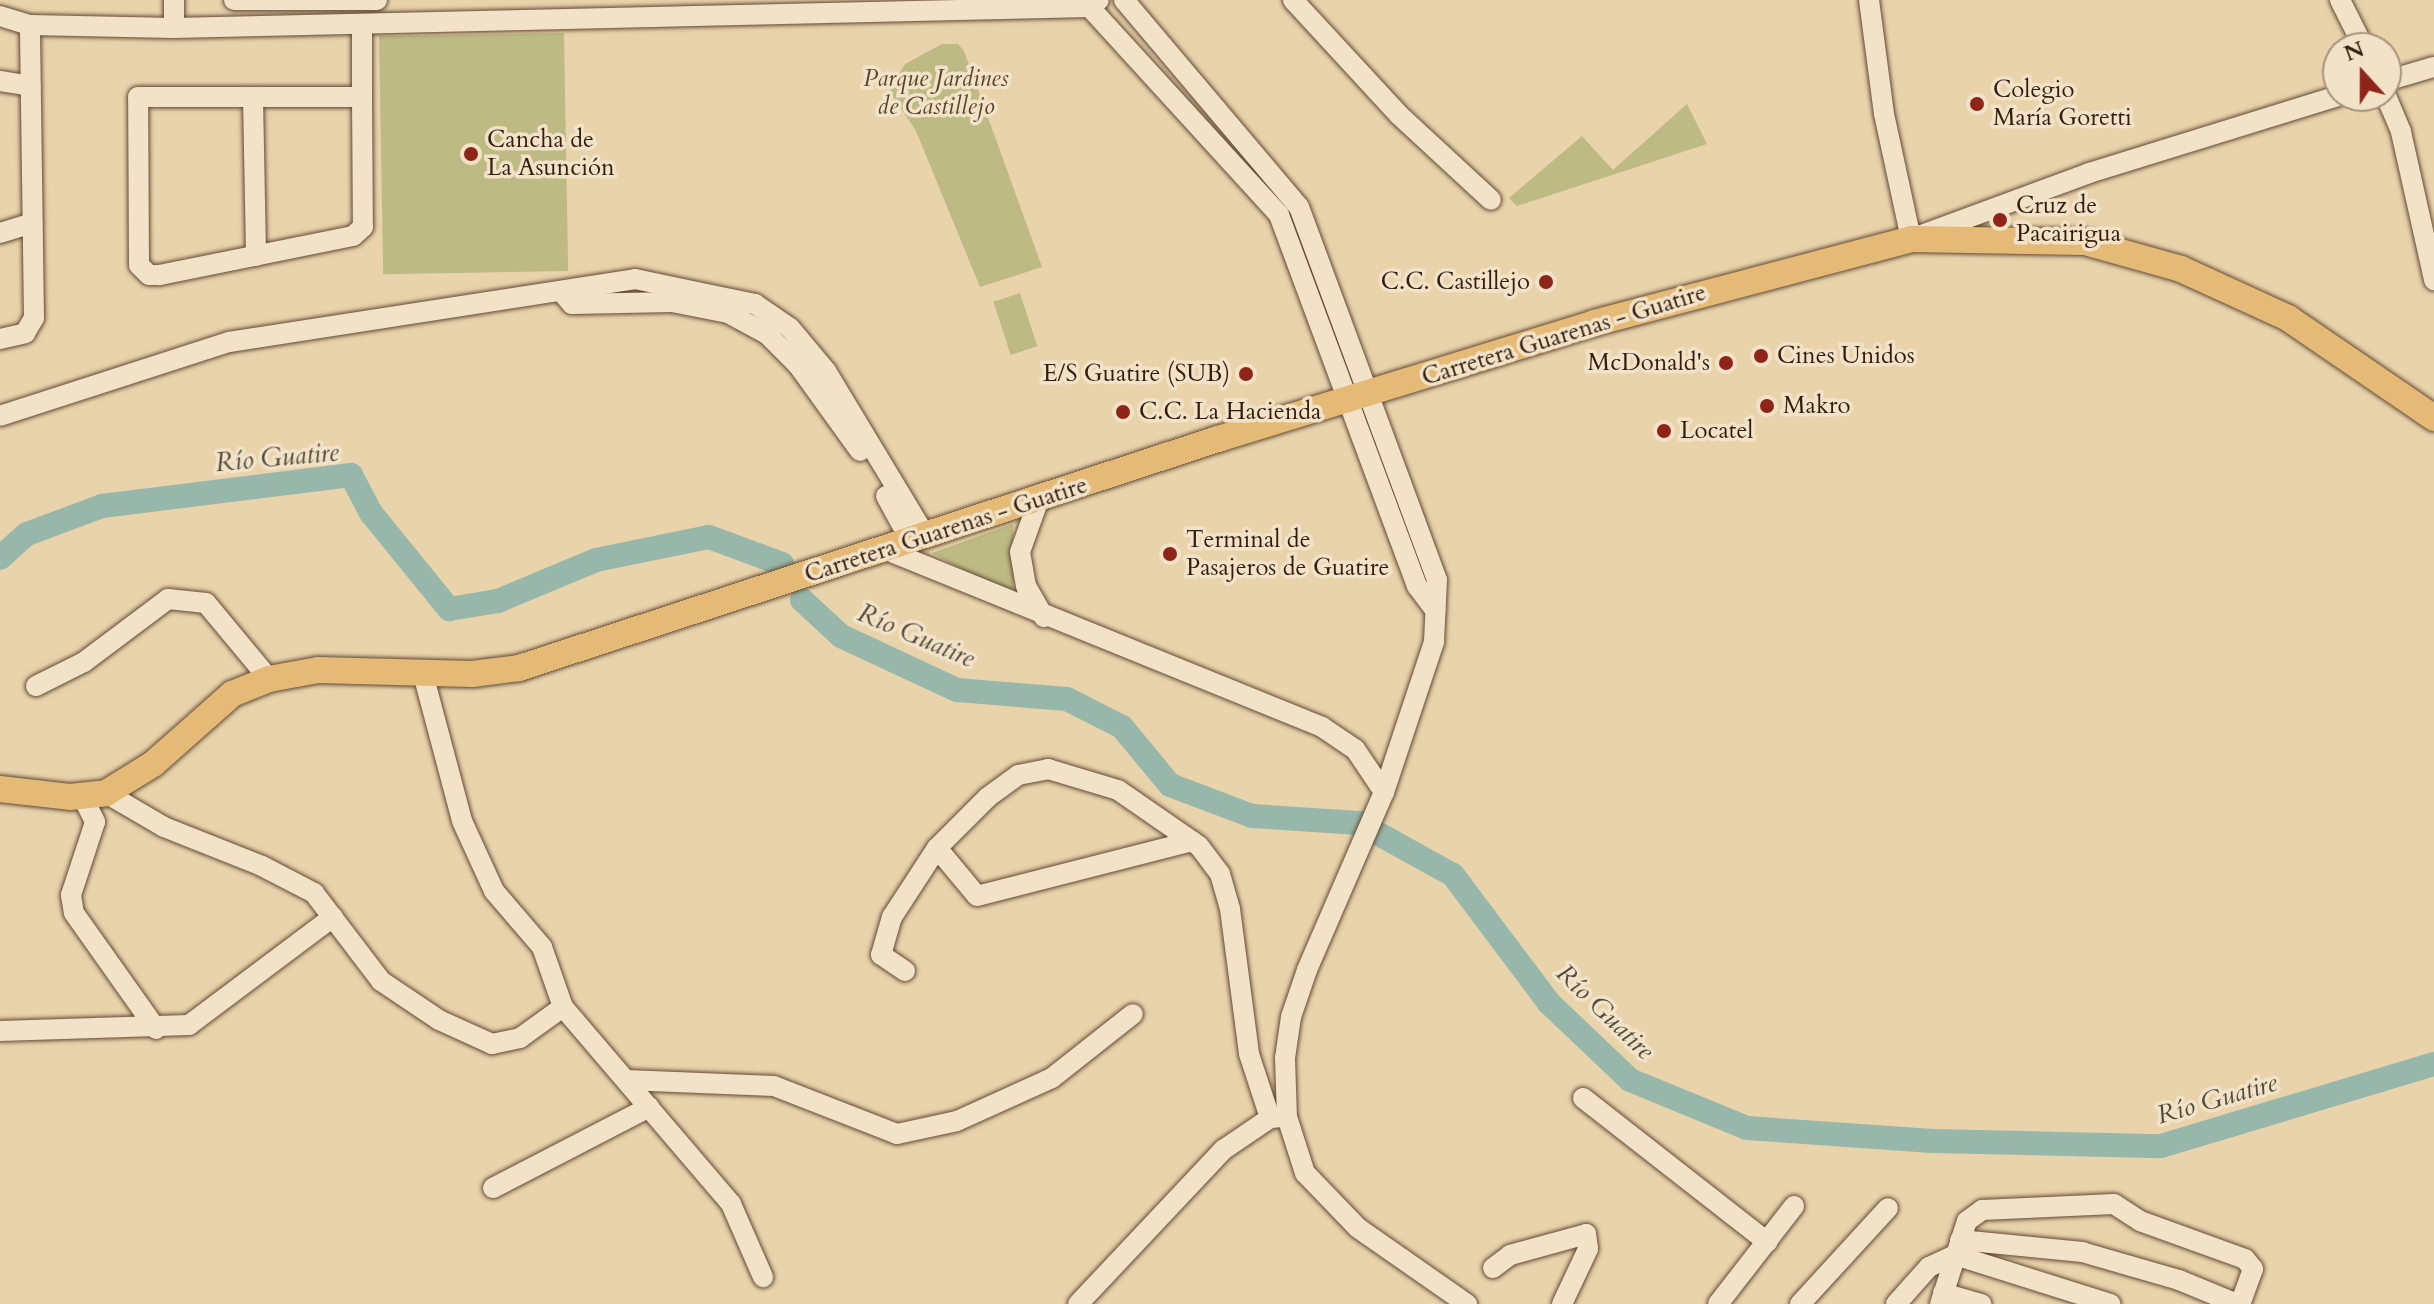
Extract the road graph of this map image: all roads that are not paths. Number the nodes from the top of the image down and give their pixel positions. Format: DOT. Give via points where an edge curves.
graph roads {
  1 [pos="174,0"];
  2 [pos="234,0"];
  3 [pos="377,0"];
  4 [pos="1124,0"];
  5 [pos="1293,0"];
  6 [pos="1869,0"];
  7 [pos="2340,0"];
  8 [pos="325,1"];
  9 [pos="1091,2"];
  10 [pos="795,7"];
  11 [pos="556,9"];
  12 [pos="0,16"];
  13 [pos="327,24"];
  14 [pos="362,24"];
  15 [pos="30,25"];
  16 [pos="174,28"];
  17 [pos="2356,32"];
  18 [pos="2434,67"];
  19 [pos="2402,76"];
  20 [pos="0,81"];
  21 [pos="31,86"];
  22 [pos="253,97"];
  23 [pos="362,97"];
  24 [pos="2322,101"];
  25 [pos="2393,112"];
  26 [pos="1491,200"];
  27 [pos="32,223"];
  28 [pos="0,233"];
  29 [pos="1911,239"];
  30 [pos="256,256"];
  31 [pos="2434,280"];
  32 [pos="0,339"];
  33 [pos="1359,397"];
  34 [pos="0,416"];
  35 [pos="2434,418"];
  36 [pos="1039,499"];
  37 [pos="918,538"];
  38 [pos="875,552"];
  39 [pos="1044,617"];
  40 [pos="423,674"];
  41 [pos="269,679"];
  42 [pos="36,686"];
  43 [pos="0,789"];
  44 [pos="1384,792"];
  45 [pos="94,795"];
  46 [pos="1192,841"];
  47 [pos="937,848"];
  48 [pos="333,917"];
  49 [pos="905,971"];
  50 [pos="563,1007"];
  51 [pos="1133,1014"];
  52 [pos="156,1029"];
  53 [pos="0,1031"];
  54 [pos="626,1080"];
  55 [pos="1583,1098"];
  56 [pos="649,1107"];
  57 [pos="1278,1118"];
  58 [pos="493,1188"];
  59 [pos="1794,1206"];
  60 [pos="1888,1208"];
  61 [pos="1767,1242"];
  62 [pos="1957,1247"];
  63 [pos="1493,1268"];
  64 [pos="763,1277"];
  65 [pos="1941,1298"];
  66 [pos="1078,1304"];
  67 [pos="1467,1304"];
  68 [pos="1562,1304"];
  69 [pos="1718,1304"];
  70 [pos="1800,1304"];
  71 [pos="1896,1304"];
  72 [pos="1981,1304"];
  73 [pos="2110,1304"];
  74 [pos="2238,1304"];
  1 -- 16 [label="street"];
  2 -- 8 [label="street"];
  3 -- 8 [label="street"];
  4 -- 33 [label="street" via="1299,207"];
  5 -- 26 [label="street" via="1399,115"];
  6 -- 29 [label="street" via="1884,114"];
  7 -- 17 [label="street"];
  8 -- 13 [label="street"];
  9 -- 10 [label="street"];
  9 -- 33 [label="street" via="1279,215"];
  10 -- 11 [label="street"];
  11 -- 14 [label="street"];
  12 -- 15 [label="street"];
  13 -- 14 [label="street"];
  13 -- 16 [label="street"];
  14 -- 23 [label="street"];
  15 -- 16 [label="street"];
  15 -- 21 [label="street"];
  18 -- 19 [label="street"];
  20 -- 21 [label="street"];
  21 -- 27 [label="street"];
  22 -- 23 [label="street"];
  22 -- 30 [label="street"];
  22 -- 30 [label="street" via="138,97 139,265 149,275 159,275"];
  23 -- 30 [label="street" via="363,227 353,236"];
  24 -- 29 [label="street" via="2089,173"];
  25 -- 31 [label="street"];
  27 -- 28 [label="street"];
  27 -- 32 [label="street" via="34,318 25,333"];
  29 -- 33 [label="main road, Carretera Guarenas - Guatire" via="1594,323"];
  29 -- 35 [label="main road, Carretera Guarenas - Guatire" via="2085,242 2181,269 2288,318"];
  33 -- 36 [label="main road, Carretera Guarenas - Guatire"];
  33 -- 44 [label="street" via="1437,580 1434,642"];
  34 -- 37 [label="street" via="229,342 635,279 755,304 790,328 826,371"];
  36 -- 37 [label="main road, Carretera Guarenas - Guatire"];
  36 -- 39 [label="street" via="1022,534 1020,552 1026,586"];
  37 -- 38 [label="main road, Carretera Guarenas - Guatire"];
  38 -- 39 [label="street"];
  38 -- 40 [label="main road, Carretera Guarenas - Guatire" via="519,668"];
  39 -- 44 [label="street" via="1322,727 1355,749"];
  40 -- 41 [label="main road, Carretera Guarenas - Guatire" via="318,670"];
  40 -- 50 [label="street" via="462,821 494,891 542,947"];
  41 -- 42 [label="street" via="206,603 168,599 84,662"];
  41 -- 45 [label="main road, Carretera Guarenas - Guatire" via="232,694 153,764"];
  43 -- 45 [label="main road"];
  44 -- 57 [label="street" via="1291,1017"];
  45 -- 48 [label="street" via="262,866 314,893"];
  45 -- 52 [label="street" via="95,822 71,895 74,913"];
  46 -- 47 [label="street" via="977,896"];
  46 -- 47 [label="street" via="1118,790 1048,769 1009,781"];
  46 -- 57 [label="street" via="1212,859 1226,889 1249,1054"];
  47 -- 49 [label="street" via="909,886 882,946 890,965"];
  48 -- 50 [label="street" via="381,981 439,1020 492,1044 520,1038"];
  48 -- 52 [label="street" via="189,1025"];
  50 -- 54 [label="street"];
  51 -- 54 [label="street" via="1052,1078 957,1121 897,1134 774,1086"];
  52 -- 53 [label="street"];
  54 -- 56 [label="street"];
  55 -- 61 [label="street"];
  56 -- 58 [label="street"];
  56 -- 64 [label="street" via="731,1204"];
  57 -- 66 [label="street" via="1223,1150"];
  57 -- 67 [label="street" via="1305,1173 1358,1228"];
  59 -- 61 [label="street"];
  60 -- 70 [label="street"];
  61 -- 69 [label="street"];
  62 -- 65 [label="street"];
  62 -- 71 [label="street" via="1929,1267"];
  62 -- 73 [label="street"];
  62 -- 74 [label="street" via="2082,1252 2179,1280"];
  62 -- 74 [label="street" via="1967,1221 1993,1206 2114,1204 2140,1221 2245,1259 2253,1269"];
  63 -- 68 [label="street" via="1523,1250 1586,1234 1588,1249"];
  65 -- 72 [label="street"];
}
